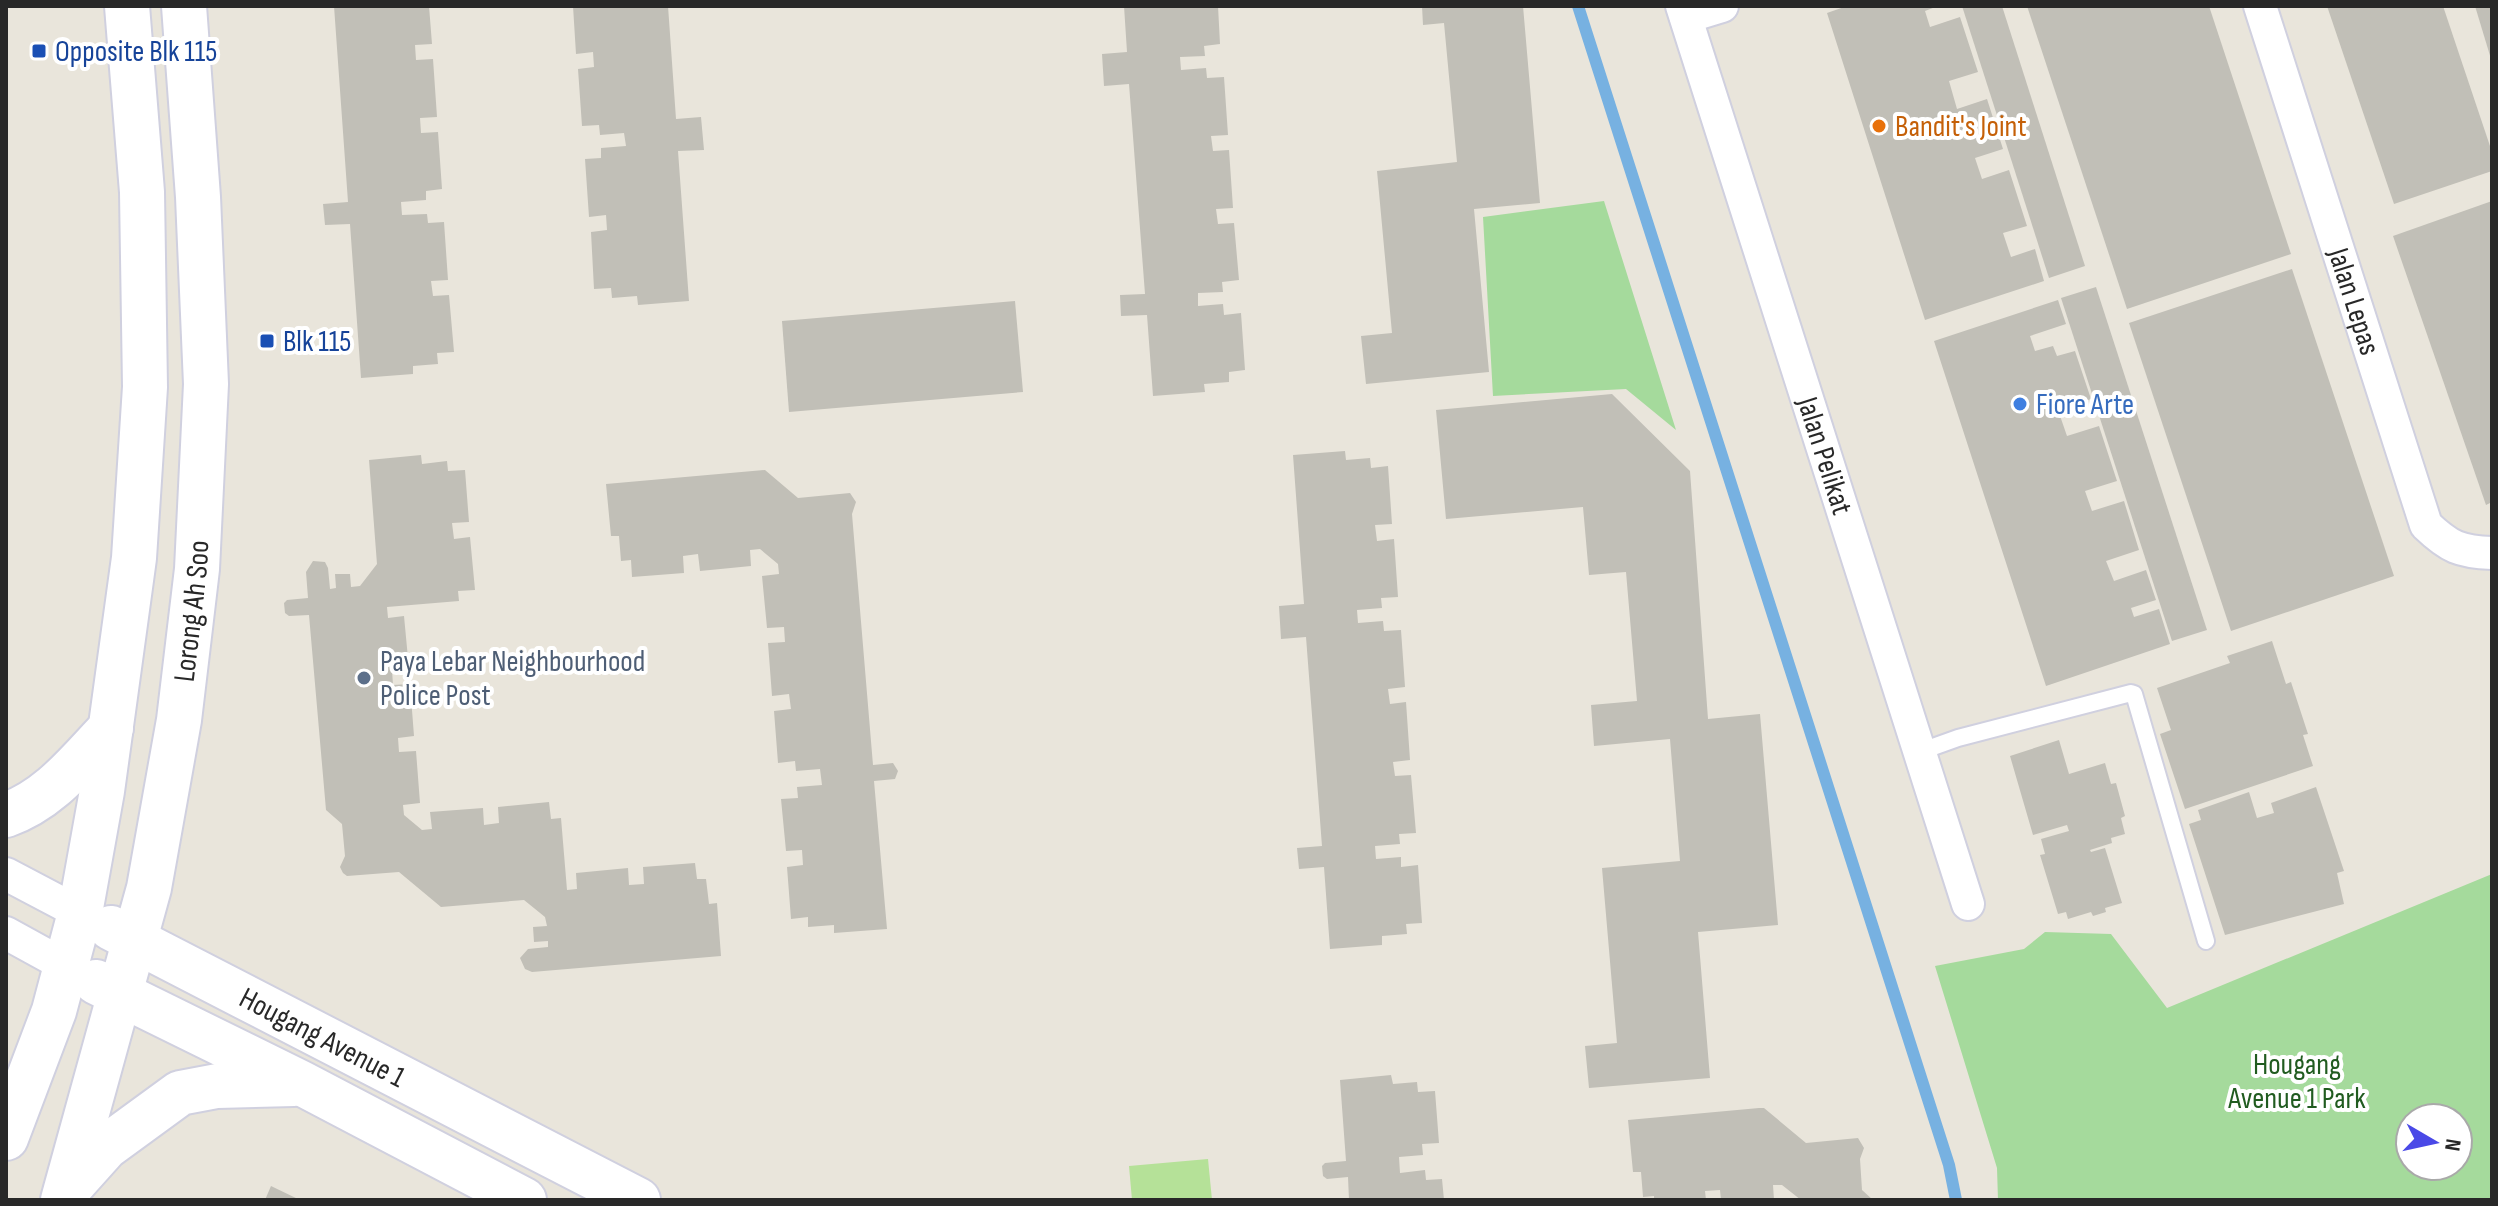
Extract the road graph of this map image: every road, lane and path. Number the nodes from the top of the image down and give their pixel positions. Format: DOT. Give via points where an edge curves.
graph roads {
  1 [pos="127,6"];
  2 [pos="184,6"];
  3 [pos="1722,6"];
  4 [pos="2260,6"];
  5 [pos="1684,11"];
  6 [pos="2492,553"];
  7 [pos="111,728"];
  8 [pos="1919,752"];
  9 [pos="6,815"];
  10 [pos="6,874"];
  11 [pos="1968,904"];
  12 [pos="80,913"];
  13 [pos="6,933"];
  14 [pos="135,940"];
  15 [pos="2206,941"];
  16 [pos="66,966"];
  17 [pos="121,995"];
  18 [pos="301,1083"];
  19 [pos="6,1138"];
  20 [pos="65,1195"];
  21 [pos="524,1200"];
  22 [pos="638,1200"];
  1 -- 7 [label="main road, Lorong Ah Soo" via="142,192 145,387 134,558"];
  2 -- 14 [label="main road, Lorong Ah Soo" via="206,384 197,569 179,720"];
  3 -- 5 [label="street"];
  4 -- 6 [label="street, Jalan Lepas" via="2426,525 2445,544"];
  5 -- 8 [label="street, Jalan Pelikat"];
  7 -- 9 [label="main road" via="29,807"];
  7 -- 12 [label="main road, Lorong Ah Soo"];
  8 -- 11 [label="street, Jalan Pelikat"];
  8 -- 15 [label="lane" via="2134,694"];
  10 -- 12 [label="street, Hougang Avenue 1"];
  12 -- 14 [label="main road, Hougang Avenue 1"];
  12 -- 16 [label="main road, Lorong Ah Soo"];
  13 -- 16 [label="street, Hougang Avenue 1"];
  14 -- 17 [label="main road, Lorong Ah Soo"];
  14 -- 22 [label="main road, Hougang Avenue 1"];
  16 -- 17 [label="main road, Hougang Avenue 1"];
  16 -- 19 [label="main road, Lorong Ah Soo"];
  17 -- 18 [label="main road, Hougang Avenue 1"];
  17 -- 20 [label="main road, Lorong Ah Soo"];
  18 -- 20 [label="main road" via="180,1093 106,1147"];
  18 -- 21 [label="main road, Hougang Avenue 1"];
}
